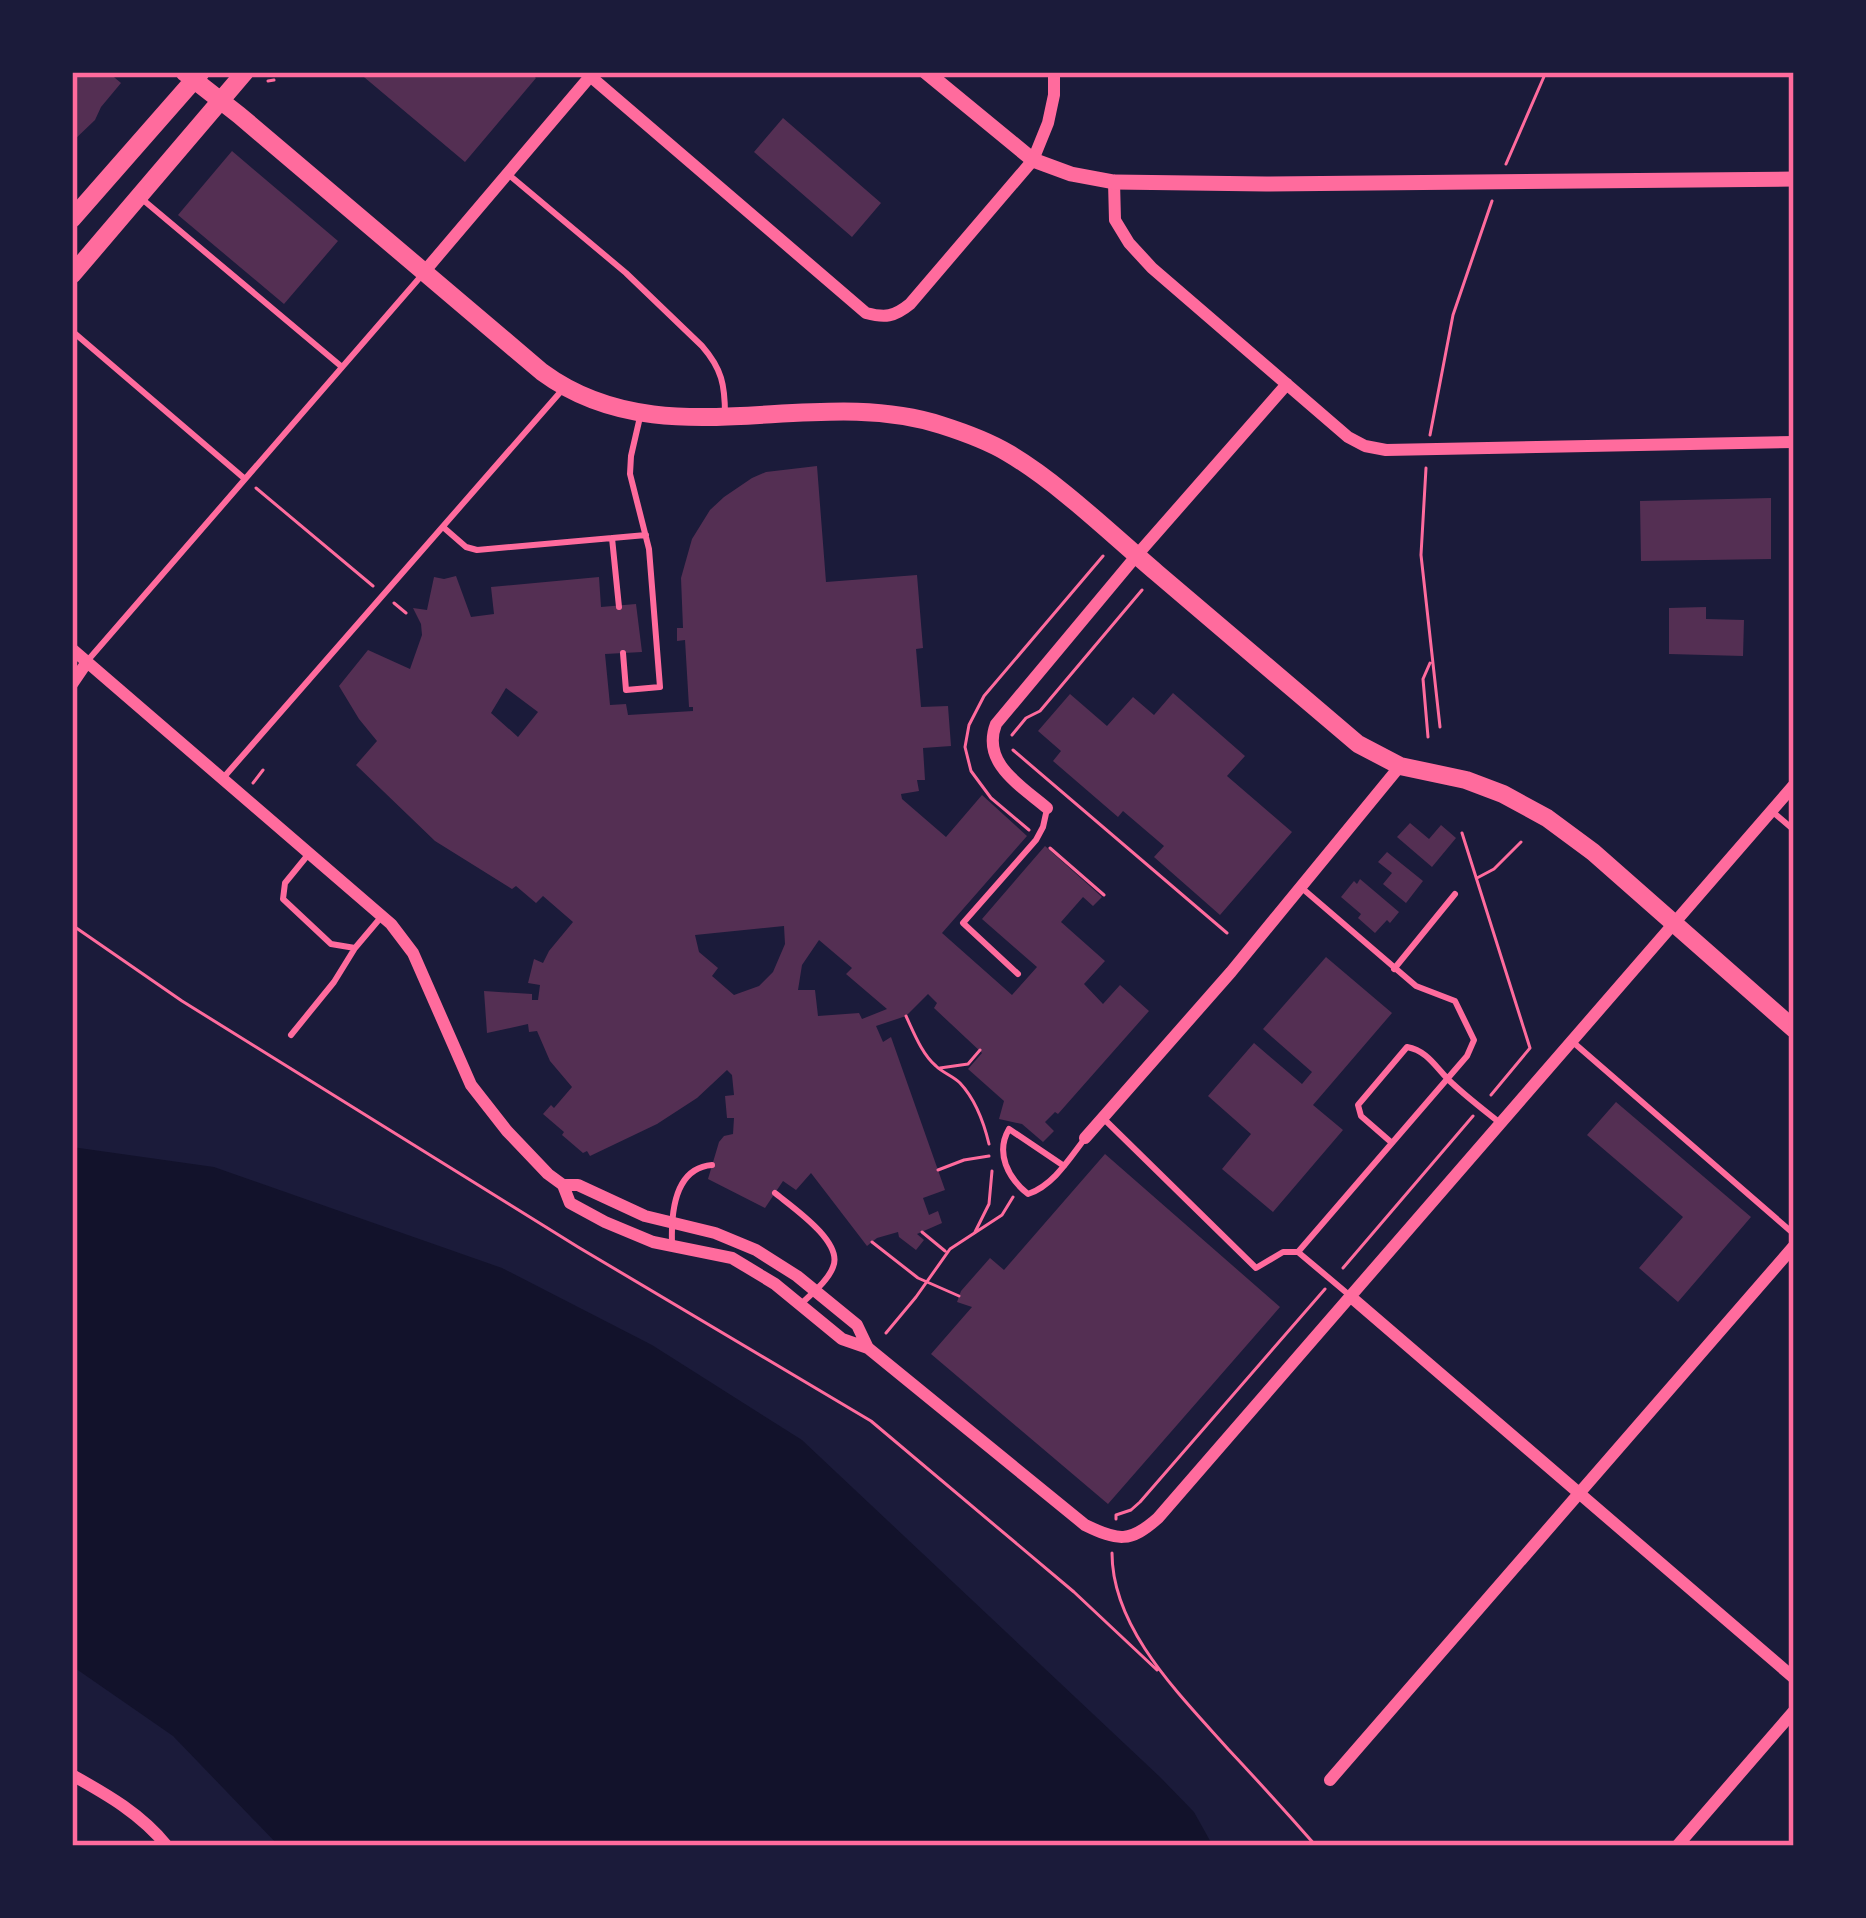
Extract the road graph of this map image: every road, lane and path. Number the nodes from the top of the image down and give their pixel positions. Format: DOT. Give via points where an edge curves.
graph roads {
  1 [pos="245,72"];
  2 [pos="926,72"];
  3 [pos="1038,72"];
  4 [pos="1546,72"];
  5 [pos="590,73"];
  6 [pos="193,74"];
  7 [pos="1054,74"];
  8 [pos="220,101"];
  9 [pos="1033,160"];
  10 [pos="508,173"];
  11 [pos="1794,179"];
  12 [pos="1114,182"];
  13 [pos="1498,182"];
  14 [pos="139,196"];
  15 [pos="72,219"];
  16 [pos="424,272"];
  17 [pos="72,275"];
  18 [pos="72,331"];
  19 [pos="342,367"];
  20 [pos="1287,384"];
  21 [pos="565,387"];
  22 [pos="641,413"];
  23 [pos="725,418"];
  24 [pos="1430,437"];
  25 [pos="1794,442"];
  26 [pos="1426,464"];
  27 [pos="245,479"];
  28 [pos="442,527"];
  29 [pos="646,535"];
  30 [pos="613,538"];
  31 [pos="1137,555"];
  32 [pos="1103,556"];
  33 [pos="1142,590"];
  34 [pos="383,595"];
  35 [pos="619,607"];
  36 [pos="406,613"];
  37 [pos="72,650"];
  38 [pos="623,653"];
  39 [pos="1432,659"];
  40 [pos="87,662"];
  41 [pos="72,685"];
  42 [pos="1440,727"];
  43 [pos="1428,737"];
  44 [pos="1400,766"];
  45 [pos="263,770"];
  46 [pos="222,780"];
  47 [pos="1794,784"];
  48 [pos="249,787"];
  49 [pos="1047,808"];
  50 [pos="1772,811"];
  51 [pos="1794,830"];
  52 [pos="1462,833"];
  53 [pos="1037,837"];
  54 [pos="1521,842"];
  55 [pos="309,853"];
  56 [pos="1477,878"];
  57 [pos="1300,887"];
  58 [pos="1455,894"];
  59 [pos="1104,895"];
  60 [pos="382,916"];
  61 [pos="72,925"];
  62 [pos="1675,925"];
  63 [pos="1227,933"];
  64 [pos="355,948"];
  65 [pos="1394,969"];
  66 [pos="1018,974"];
  67 [pos="906,1016"];
  68 [pos="1794,1029"];
  69 [pos="291,1035"];
  70 [pos="1571,1041"];
  71 [pos="1530,1048"];
  72 [pos="980,1050"];
  73 [pos="939,1068"];
  74 [pos="1447,1080"];
  75 [pos="1102,1118"];
  76 [pos="1500,1123"];
  77 [pos="1085,1138"];
  78 [pos="1392,1143"];
  79 [pos="990,1156"];
  80 [pos="712,1165"];
  81 [pos="1064,1166"];
  82 [pos="938,1170"];
  83 [pos="563,1185"];
  84 [pos="1018,1186"];
  85 [pos="775,1193"];
  86 [pos="671,1222"];
  87 [pos="922,1232"];
  88 [pos="975,1232"];
  89 [pos="1794,1234"];
  90 [pos="872,1242"];
  91 [pos="672,1246"];
  92 [pos="1794,1246"];
  93 [pos="946,1252"];
  94 [pos="1298,1252"];
  95 [pos="815,1291"];
  96 [pos="959,1296"];
  97 [pos="1351,1297"];
  98 [pos="800,1304"];
  99 [pos="886,1333"];
  100 [pos="868,1348"];
  101 [pos="1578,1494"];
  102 [pos="1113,1544"];
  103 [pos="1157,1670"];
  104 [pos="1794,1678"];
  105 [pos="1794,1711"];
  106 [pos="72,1775"];
  107 [pos="1330,1780"];
  108 [pos="167,1846"];
  109 [pos="1316,1846"];
  110 [pos="1677,1846"];
  1 -- 8 [label="main road"];
  2 -- 9 [label="street"];
  3 -- 7 [label="lane"];
  4 -- 13 [label="path"];
  5 -- 9 [label="street" via="866,313 885,318 910,304"];
  5 -- 10 [label="street"];
  6 -- 8 [label="main road"];
  6 -- 15 [label="main road"];
  7 -- 9 [label="street"];
  8 -- 14 [label="main road"];
  8 -- 16 [label="main road"];
  9 -- 12 [label="street"];
  10 -- 16 [label="street"];
  10 -- 23 [label="lane" via="702,346 725,385"];
  11 -- 13 [label="street"];
  12 -- 13 [label="street"];
  12 -- 20 [label="street" via="1115,220 1129,244"];
  13 -- 24 [label="path" via="1453,315"];
  14 -- 17 [label="main road"];
  14 -- 19 [label="lane"];
  16 -- 19 [label="lane"];
  16 -- 21 [label="main road"];
  18 -- 27 [label="lane"];
  19 -- 27 [label="lane"];
  20 -- 25 [label="street" via="1348,437 1386,450"];
  20 -- 31 [label="street"];
  21 -- 22 [label="main road"];
  21 -- 28 [label="lane"];
  22 -- 23 [label="main road"];
  22 -- 29 [label="lane" via="630,474"];
  23 -- 31 [label="main road" via="836,412 938,423 1006,452"];
  26 -- 39 [label="path" via="1421,555"];
  27 -- 34 [label="path"];
  27 -- 40 [label="lane"];
  28 -- 30 [label="lane" via="477,550"];
  28 -- 34 [label="lane"];
  29 -- 30 [label="lane"];
  29 -- 38 [label="lane" via="660,687 626,690"];
  30 -- 35 [label="lane"];
  31 -- 44 [label="main road" via="1358,744"];
  31 -- 49 [label="street" via="993,732 1002,767"];
  32 -- 53 [label="path" via="969,724 971,771"];
  33 -- 63 [label="path" via="1026,718 1011,747"];
  34 -- 36 [label="path"];
  34 -- 46 [label="lane"];
  37 -- 40 [label="street"];
  39 -- 42 [label="path"];
  39 -- 43 [label="path" via="1423,679"];
  40 -- 41 [label="street"];
  40 -- 46 [label="street"];
  44 -- 57 [label="street"];
  44 -- 62 [label="main road" via="1524,804 1569,832"];
  45 -- 48 [label="path"];
  46 -- 55 [label="street"];
  47 -- 50 [label="street"];
  49 -- 53 [label="lane"];
  50 -- 51 [label="lane"];
  50 -- 62 [label="street"];
  52 -- 56 [label="path"];
  53 -- 59 [label="path"];
  53 -- 66 [label="lane" via="964,923"];
  54 -- 56 [label="path"];
  55 -- 60 [label="street"];
  55 -- 64 [label="lane" via="283,899 332,944"];
  56 -- 71 [label="path"];
  57 -- 65 [label="lane"];
  57 -- 75 [label="street"];
  58 -- 65 [label="lane"];
  60 -- 64 [label="lane"];
  60 -- 83 [label="street" via="413,953 482,1102"];
  61 -- 103 [label="path" via="541,1225 871,1421"];
  62 -- 68 [label="main road"];
  62 -- 70 [label="street"];
  64 -- 69 [label="lane"];
  65 -- 74 [label="lane" via="1460,1007 1474,1045"];
  67 -- 73 [label="path"];
  70 -- 76 [label="street"];
  70 -- 89 [label="lane"];
  72 -- 73 [label="path" via="968,1064"];
  73 -- 79 [label="path" via="970,1097"];
  74 -- 76 [label="lane"];
  74 -- 78 [label="lane"];
  74 -- 78 [label="lane" via="1415,1048 1404,1049 1358,1105"];
  75 -- 77 [label="street"];
  75 -- 94 [label="lane" via="1256,1268"];
  76 -- 97 [label="street"];
  77 -- 81 [label="lane"];
  78 -- 94 [label="lane"];
  79 -- 82 [label="path"];
  79 -- 88 [label="path" via="993,1186"];
  80 -- 86 [label="lane" via="684,1180"];
  81 -- 84 [label="lane" via="1034,1193"];
  81 -- 84 [label="lane" via="1009,1129 1003,1157"];
  83 -- 86 [label="street"];
  83 -- 91 [label="street" via="570,1203 586,1212"];
  84 -- 88 [label="path" via="1002,1215"];
  85 -- 95 [label="lane" via="833,1249 833,1269"];
  86 -- 91 [label="lane"];
  86 -- 95 [label="street" via="738,1240"];
  87 -- 93 [label="path"];
  88 -- 93 [label="path"];
  90 -- 96 [label="path" via="918,1278"];
  91 -- 98 [label="street" via="732,1258"];
  92 -- 101 [label="street"];
  93 -- 99 [label="path"];
  94 -- 97 [label="lane"];
  95 -- 98 [label="lane"];
  95 -- 100 [label="street" via="857,1325"];
  97 -- 101 [label="street"];
  97 -- 102 [label="street" via="1158,1518"];
  98 -- 100 [label="street" via="842,1339"];
  100 -- 102 [label="street"];
  101 -- 104 [label="street"];
  101 -- 107 [label="street"];
  102 -- 103 [label="path" via="1118,1597"];
  103 -- 109 [label="path"];
  105 -- 110 [label="street"];
  106 -- 108 [label="street" via="120,1802"];
}
